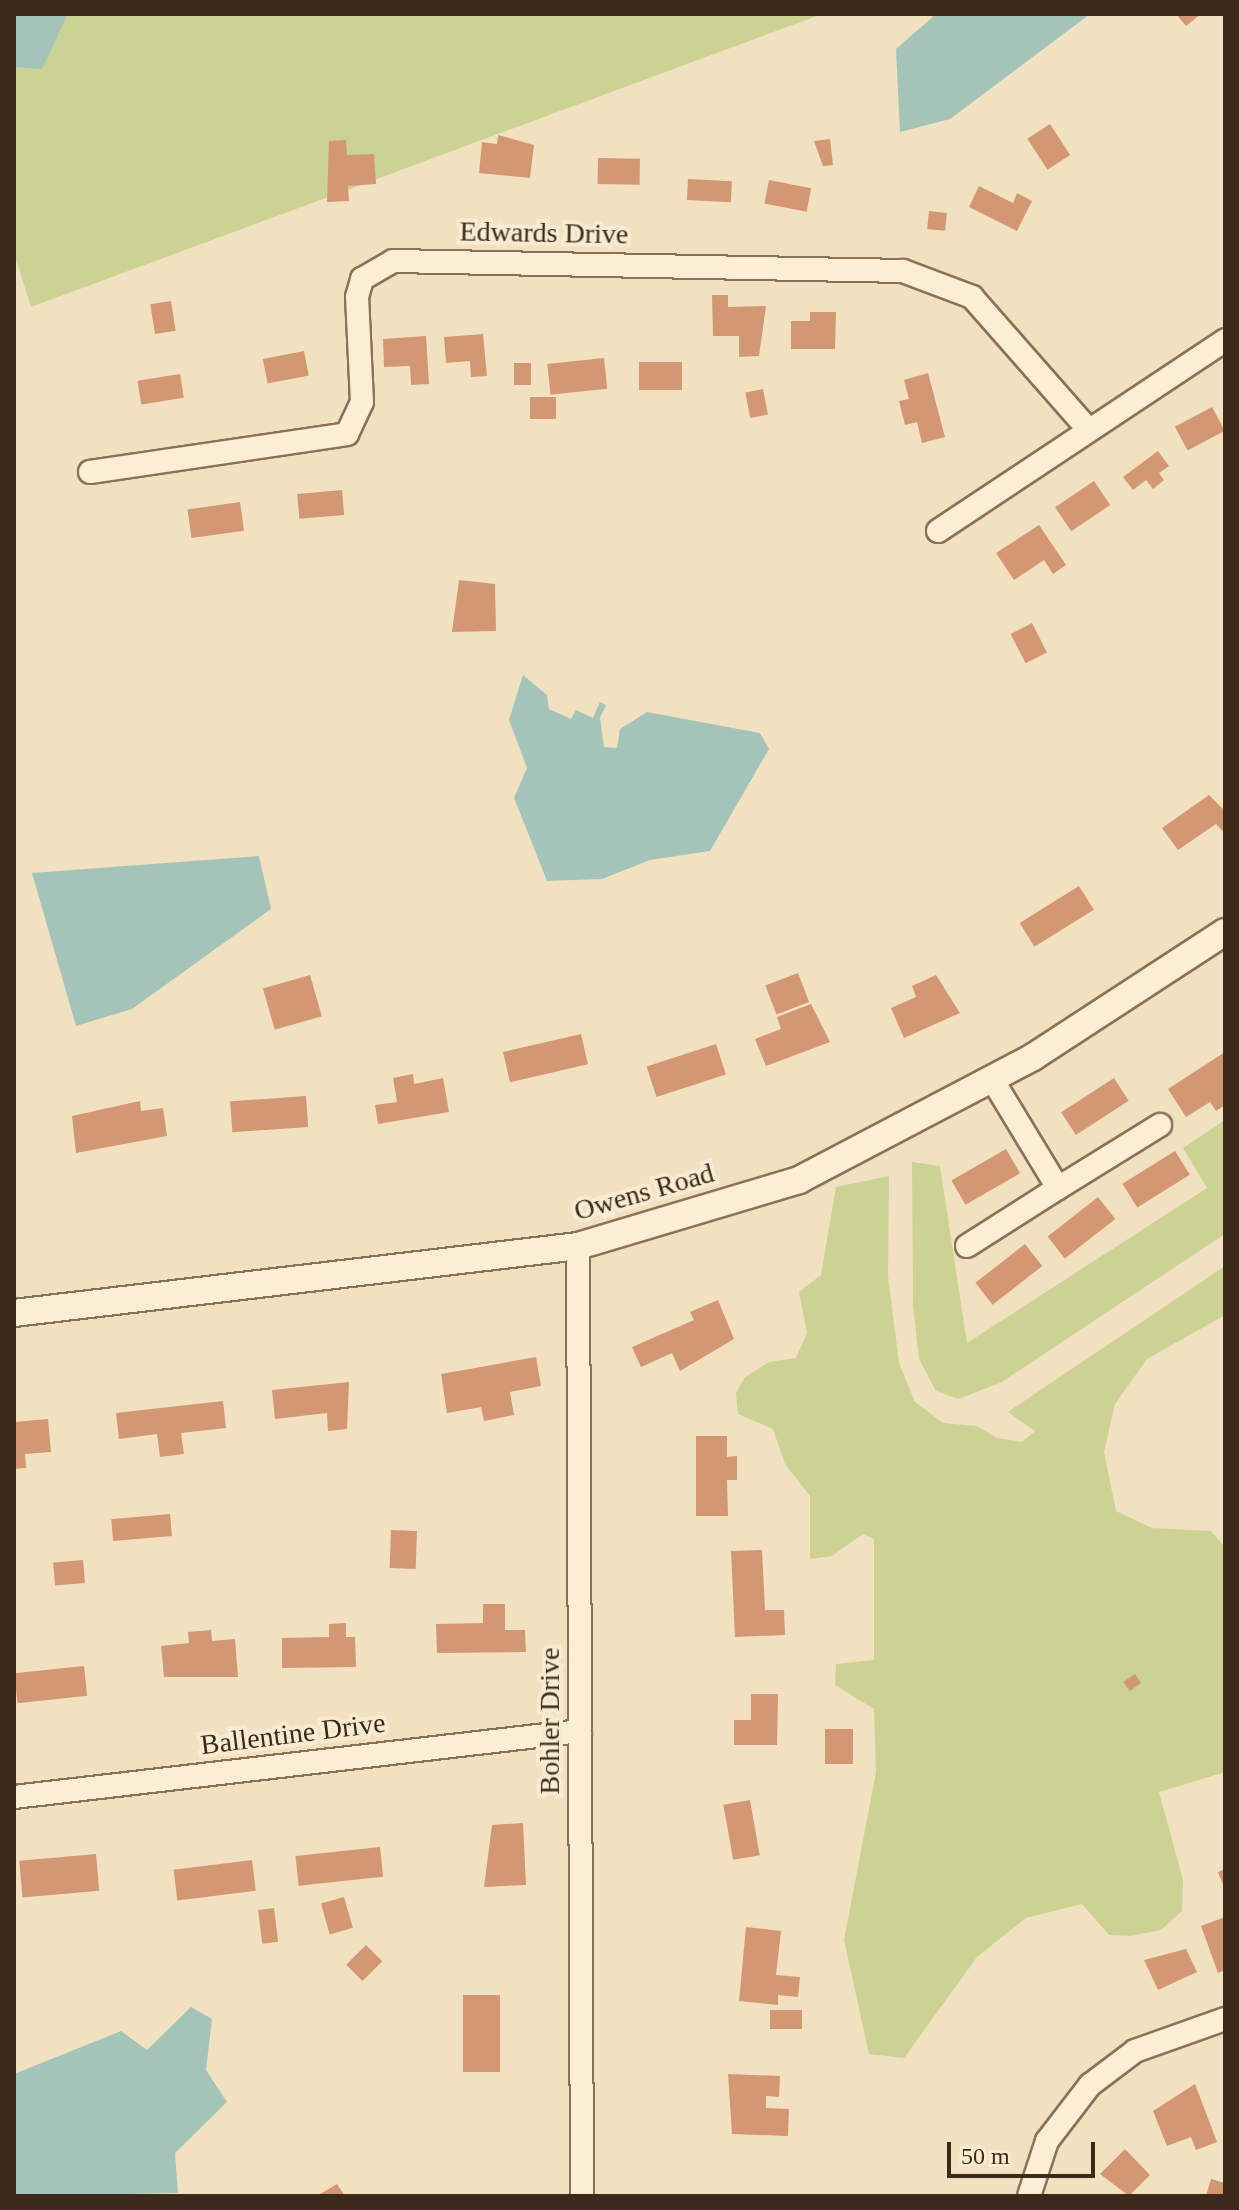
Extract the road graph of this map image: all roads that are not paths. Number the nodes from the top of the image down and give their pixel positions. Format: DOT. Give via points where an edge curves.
graph roads {
  1 [pos="1225,340"];
  2 [pos="1087,428"];
  3 [pos="90,472"];
  4 [pos="938,531"];
  5 [pos="1225,932"];
  6 [pos="992,1079"];
  7 [pos="1160,1125"];
  8 [pos="1058,1188"];
  9 [pos="578,1246"];
  10 [pos="967,1246"];
  11 [pos="14,1313"];
  12 [pos="580,1731"];
  13 [pos="14,1797"];
  14 [pos="1225,2019"];
  15 [pos="582,2196"];
  16 [pos="1029,2196"];
  1 -- 2 [label="street"];
  2 -- 3 [label="street, Edwards Drive" via="972,297 903,271 393,261 362,279 357,297 362,402 347,434"];
  2 -- 4 [label="street"];
  5 -- 6 [label="street, Owens Road"];
  6 -- 8 [label="street"];
  6 -- 9 [label="street, Owens Road" via="799,1180"];
  7 -- 8 [label="street"];
  8 -- 10 [label="street"];
  9 -- 11 [label="street, Owens Road"];
  9 -- 12 [label="street, Bohler Drive"];
  12 -- 13 [label="street, Ballentine Drive"];
  12 -- 15 [label="street, Bohler Drive"];
  14 -- 16 [label="street" via="1208,2019 1135,2051 1090,2085 1047,2141"];
}
